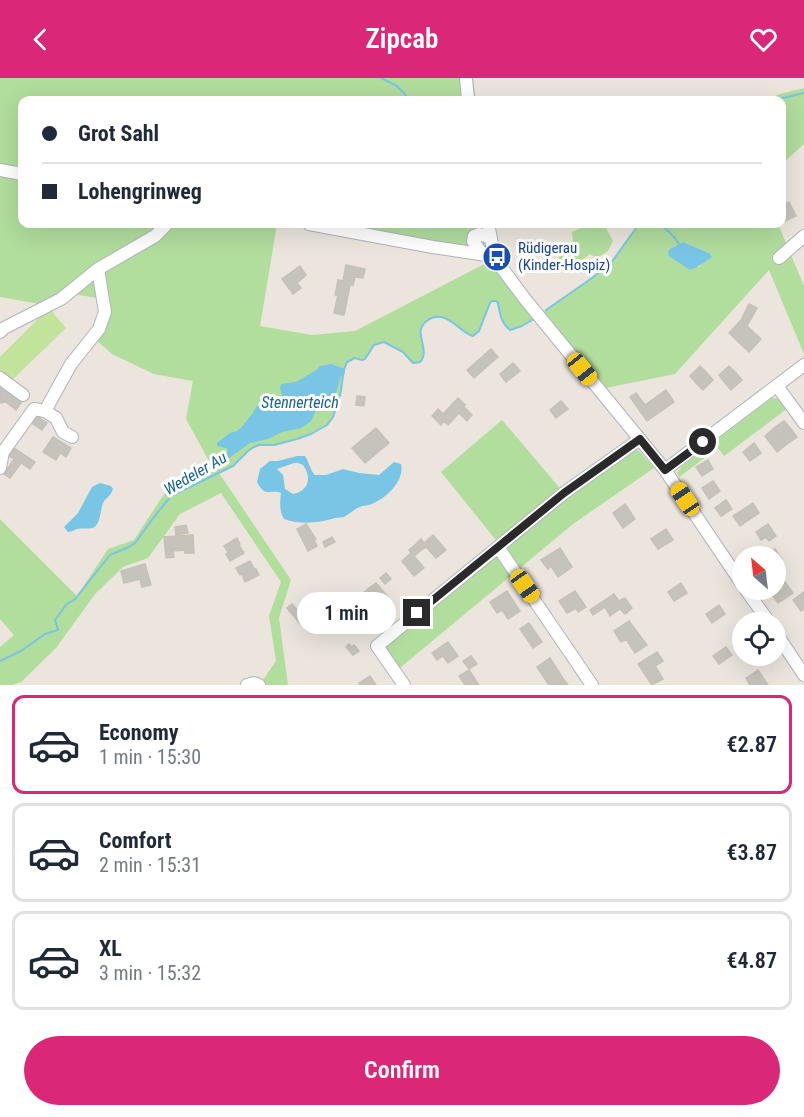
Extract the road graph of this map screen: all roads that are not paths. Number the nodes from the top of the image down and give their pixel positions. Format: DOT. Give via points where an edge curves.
graph roads {
  1 [pos="466,78"];
  2 [pos="468,96"];
  3 [pos="0,170"];
  4 [pos="18,173"];
  5 [pos="163,228"];
  6 [pos="331,228"];
  7 [pos="489,228"];
  8 [pos="804,236"];
  9 [pos="490,238"];
  10 [pos="488,255"];
  11 [pos="779,258"];
  12 [pos="98,269"];
  13 [pos="0,332"];
  14 [pos="804,365"];
  15 [pos="0,378"];
  16 [pos="777,386"];
  17 [pos="23,396"];
  18 [pos="45,411"];
  19 [pos="804,423"];
  20 [pos="72,437"];
  21 [pos="640,439"];
  22 [pos="0,468"];
  23 [pos="665,470"];
  24 [pos="498,547"];
  25 [pos="732,569"];
  26 [pos="786,645"];
  27 [pos="800,661"];
  28 [pos="804,675"];
  29 [pos="247,685"];
  30 [pos="259,685"];
  31 [pos="404,685"];
  32 [pos="592,685"];
  1 -- 2 [label="street"];
  3 -- 4 [label="street"];
  5 -- 12 [label="street"];
  6 -- 10 [label="street"];
  7 -- 9 [label="street"];
  8 -- 11 [label="street"];
  9 -- 10 [label="street"];
  9 -- 10 [label="street" via="479,234 473,241"];
  10 -- 21 [label="street"];
  12 -- 13 [label="street" via="61,299"];
  12 -- 18 [label="street" via="105,312 99,328 71,364"];
  14 -- 16 [label="street"];
  15 -- 17 [label="street"];
  16 -- 19 [label="street"];
  16 -- 23 [label="street"];
  18 -- 20 [label="street"];
  18 -- 22 [label="street" via="34,409 3,452"];
  21 -- 23 [label="street"];
  21 -- 24 [label="street" via="564,493"];
  23 -- 25 [label="street"];
  24 -- 31 [label="street" via="377,646"];
  24 -- 32 [label="street"];
  26 -- 27 [label="street"];
  27 -- 28 [label="street"];
  29 -- 30 [label="street"];
}
